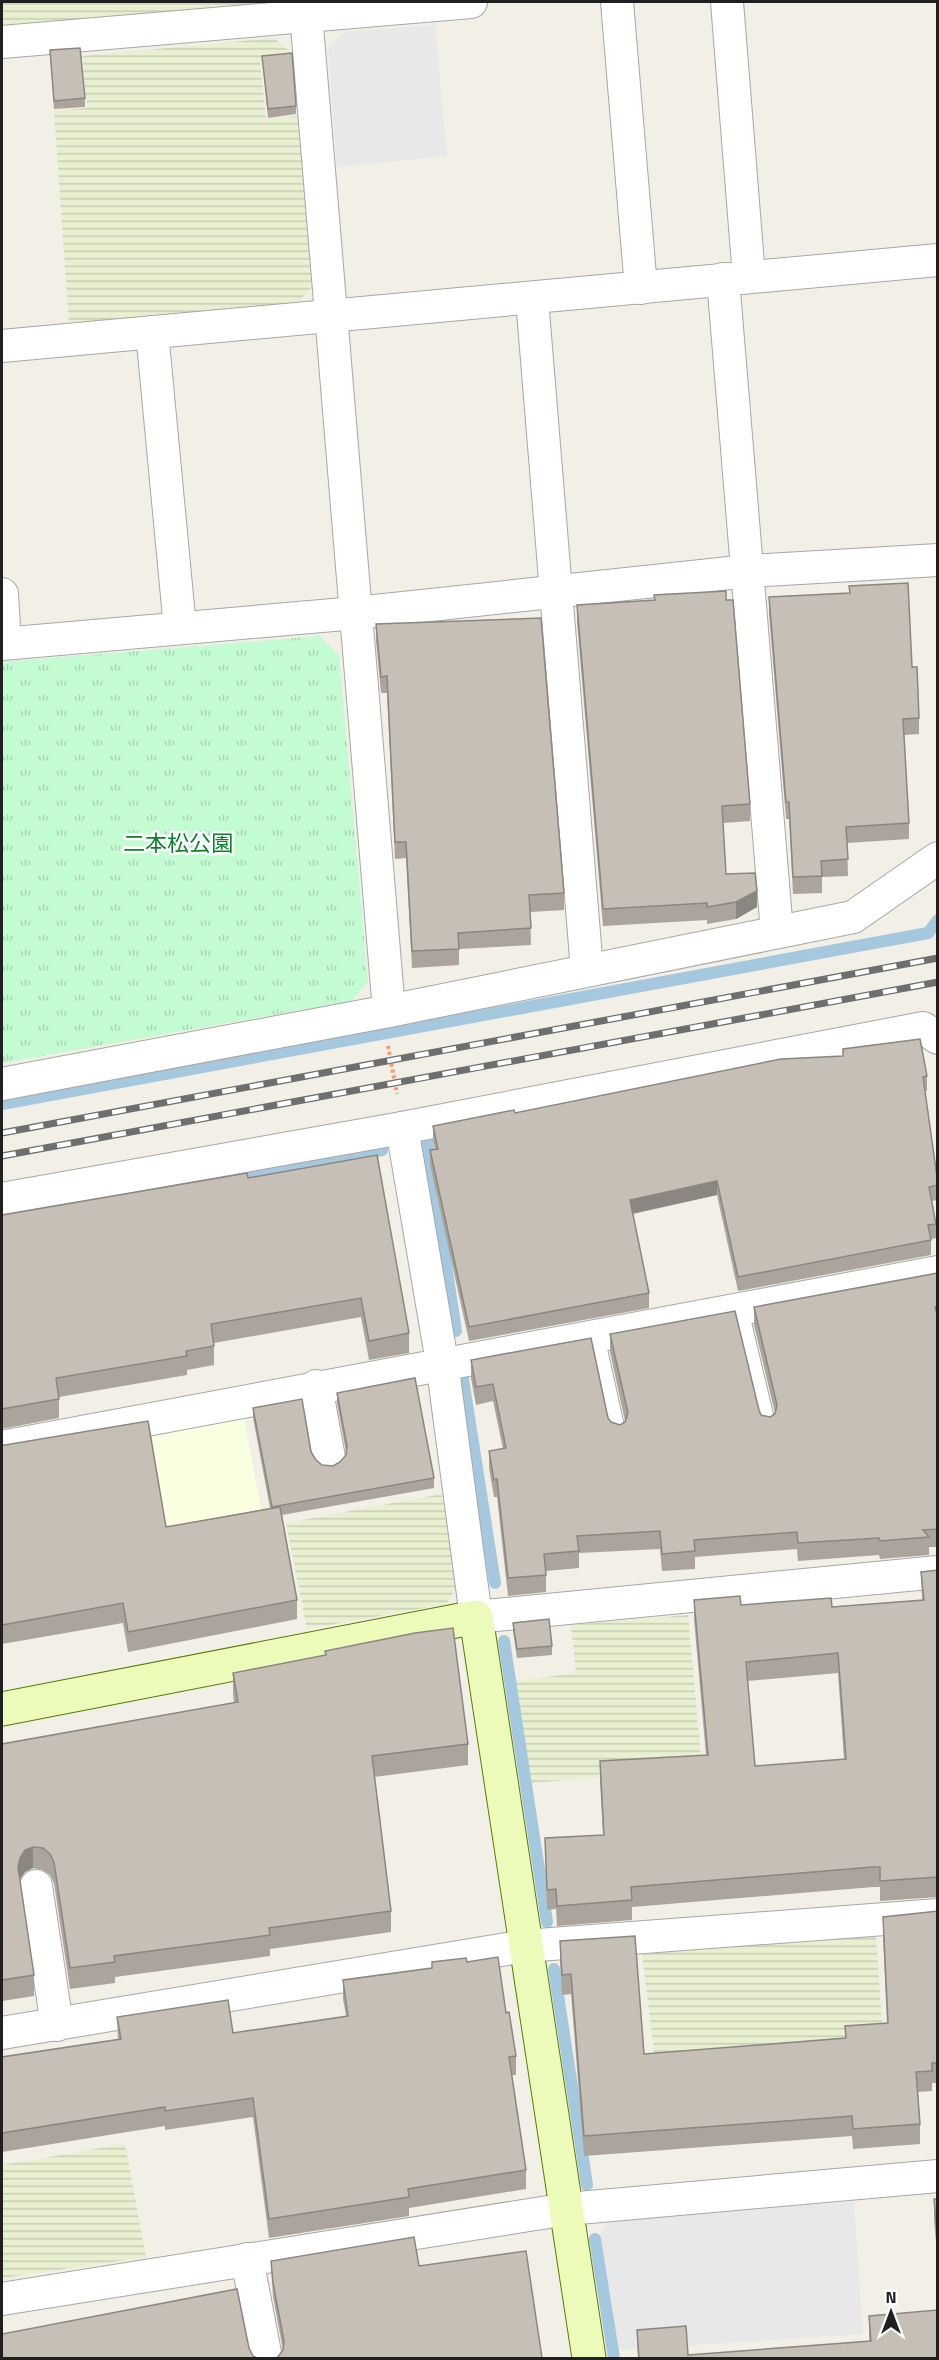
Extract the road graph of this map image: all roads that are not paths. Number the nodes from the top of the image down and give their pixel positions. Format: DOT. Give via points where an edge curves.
graph roads {
  1 [pos="471,2"];
  2 [pos="617,2"];
  3 [pos="727,2"];
  4 [pos="306,9"];
  5 [pos="2,42"];
  6 [pos="938,260"];
  7 [pos="736,278"];
  8 [pos="641,288"];
  9 [pos="532,299"];
  10 [pos="329,315"];
  11 [pos="152,332"];
  12 [pos="2,346"];
  13 [pos="938,560"];
  14 [pos="748,571"];
  15 [pos="556,592"];
  16 [pos="2,594"];
  17 [pos="356,613"];
  18 [pos="180,628"];
  19 [pos="3,644"];
  20 [pos="938,858"];
  21 [pos="777,932"];
  22 [pos="587,970"];
  23 [pos="388,1026"];
  24 [pos="938,1038"];
  25 [pos="2,1084"];
  26 [pos="402,1128"];
  27 [pos="2,1199"];
  28 [pos="938,1272"];
  29 [pos="740,1308"];
  30 [pos="596,1334"];
  31 [pos="442,1362"];
  32 [pos="316,1386"];
  33 [pos="768,1425"];
  34 [pos="618,1433"];
  35 [pos="2,1447"];
  36 [pos="329,1458"];
  37 [pos="938,1572"];
  38 [pos="476,1617"];
  39 [pos="2,1709"];
  40 [pos="36,1886"];
  41 [pos="938,1915"];
  42 [pos="525,1946"];
  43 [pos="57,2025"];
  44 [pos="2,2033"];
  45 [pos="938,2176"];
  46 [pos="567,2209"];
  47 [pos="247,2259"];
  48 [pos="2,2299"];
  49 [pos="266,2358"];
  50 [pos="589,2358"];
  1 -- 4 [label="street"];
  2 -- 8 [label="street"];
  3 -- 7 [label="street"];
  4 -- 5 [label="street"];
  4 -- 10 [label="street"];
  6 -- 7 [label="street"];
  7 -- 8 [label="street"];
  7 -- 14 [label="street"];
  8 -- 9 [label="street"];
  9 -- 10 [label="street"];
  9 -- 15 [label="street"];
  10 -- 11 [label="street"];
  10 -- 17 [label="street"];
  11 -- 12 [label="street"];
  11 -- 18 [label="street"];
  13 -- 14 [label="street"];
  14 -- 15 [label="street"];
  14 -- 21 [label="street"];
  15 -- 17 [label="street"];
  15 -- 22 [label="street"];
  16 -- 19 [label="street"];
  17 -- 18 [label="street"];
  17 -- 23 [label="street"];
  18 -- 19 [label="street"];
  20 -- 21 [label="street" via="853,917"];
  21 -- 22 [label="street"];
  22 -- 23 [label="street"];
  23 -- 25 [label="street"];
  24 -- 26 [label="street" via="922,1028"];
  26 -- 27 [label="street"];
  26 -- 31 [label="street"];
  28 -- 29 [label="street"];
  29 -- 30 [label="street"];
  29 -- 33 [label="lane"];
  30 -- 31 [label="street"];
  30 -- 34 [label="lane"];
  31 -- 32 [label="street"];
  31 -- 38 [label="street"];
  32 -- 35 [label="street"];
  32 -- 36 [label="street"];
  37 -- 38 [label="street"];
  38 -- 39 [label="street"];
  38 -- 42 [label="street"];
  40 -- 43 [label="street"];
  41 -- 42 [label="street"];
  42 -- 43 [label="street"];
  42 -- 46 [label="street"];
  43 -- 44 [label="street"];
  45 -- 46 [label="street"];
  46 -- 47 [label="street"];
  46 -- 50 [label="street"];
  47 -- 48 [label="street"];
  47 -- 49 [label="street"];
}
